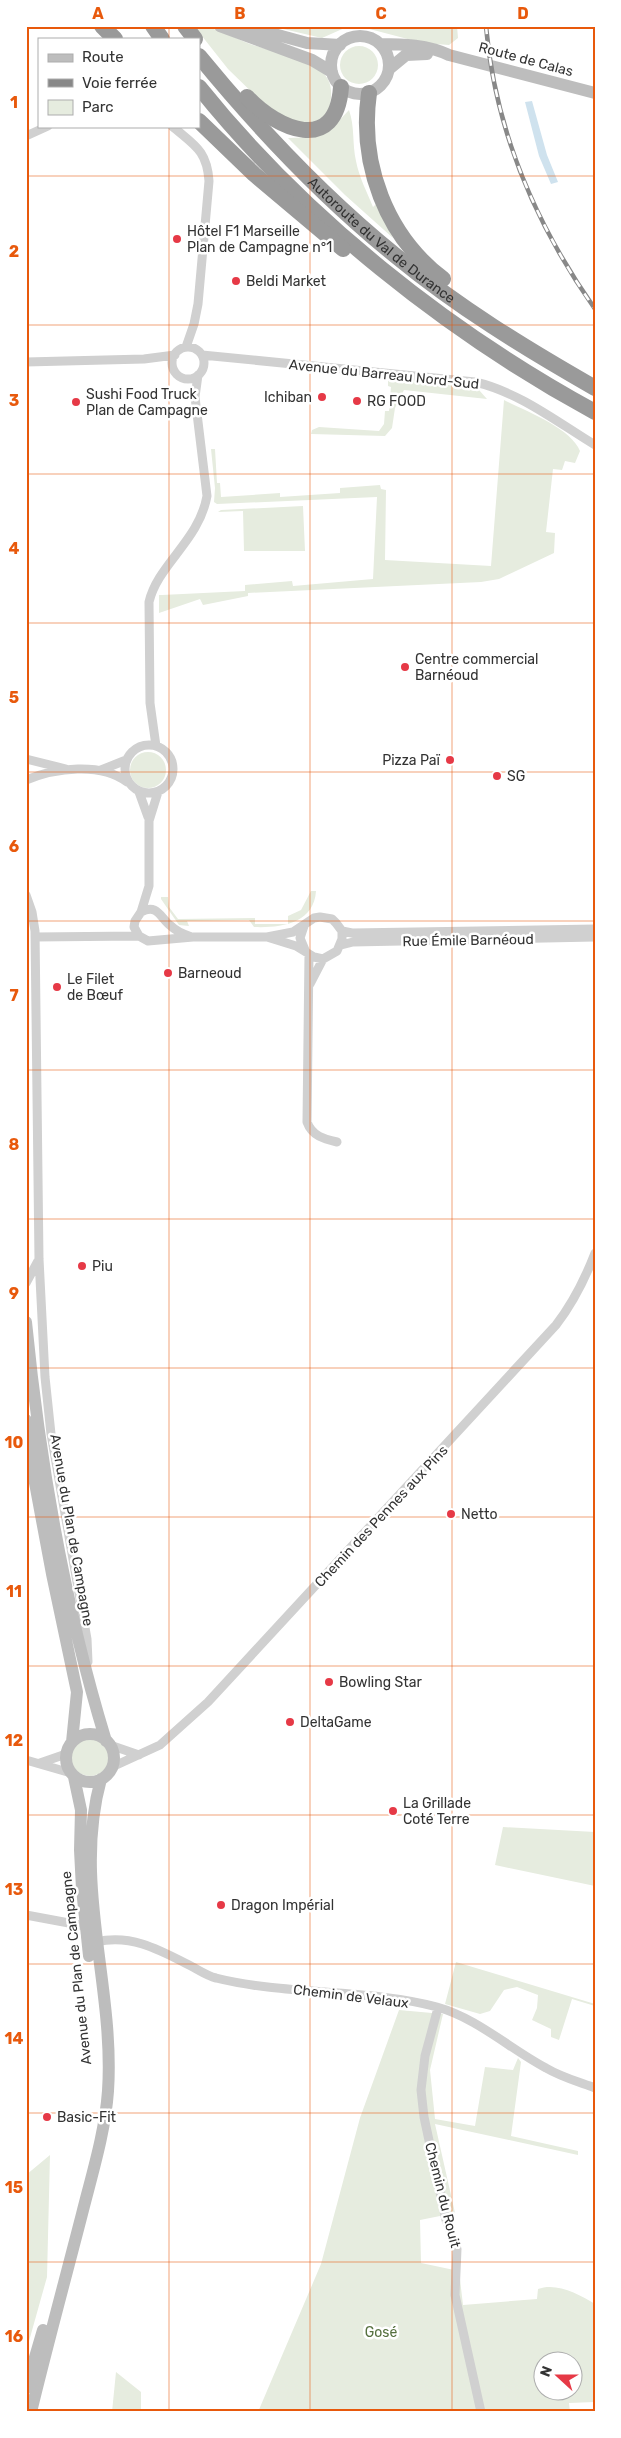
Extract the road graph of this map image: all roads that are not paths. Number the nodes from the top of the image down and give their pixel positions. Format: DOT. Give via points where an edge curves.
graph roads {
  1 [pos="102,26"];
  2 [pos="153,26"];
  3 [pos="175,26"];
  4 [pos="185,26"];
  5 [pos="220,26"];
  6 [pos="245,26"];
  7 [pos="113,38"];
  8 [pos="161,38"];
  9 [pos="183,38"];
  10 [pos="194,38"];
  11 [pos="200,44"];
  12 [pos="380,44"];
  13 [pos="340,45"];
  14 [pos="449,55"];
  15 [pos="200,57"];
  16 [pos="389,68"];
  17 [pos="332,72"];
  18 [pos="341,87"];
  19 [pos="200,88"];
  20 [pos="369,93"];
  21 [pos="595,93"];
  22 [pos="200,122"];
  23 [pos="43,128"];
  24 [pos="174,128"];
  25 [pos="27,135"];
  26 [pos="412,292"];
  27 [pos="514,341"];
  28 [pos="195,350"];
  29 [pos="175,355"];
  30 [pos="144,358"];
  31 [pos="247,361"];
  32 [pos="26,362"];
  33 [pos="174,370"];
  34 [pos="201,372"];
  35 [pos="185,379"];
  36 [pos="595,388"];
  37 [pos="195,397"];
  38 [pos="595,412"];
  39 [pos="595,445"];
  40 [pos="150,715"];
  41 [pos="143,746"];
  42 [pos="156,746"];
  43 [pos="26,759"];
  44 [pos="126,760"];
  45 [pos="71,770"];
  46 [pos="100,770"];
  47 [pos="26,780"];
  48 [pos="128,783"];
  49 [pos="139,792"];
  50 [pos="158,792"];
  51 [pos="149,821"];
  52 [pos="150,886"];
  53 [pos="26,895"];
  54 [pos="158,911"];
  55 [pos="141,912"];
  56 [pos="166,922"];
  57 [pos="304,926"];
  58 [pos="595,929"];
  59 [pos="342,931"];
  60 [pos="139,936"];
  61 [pos="35,937"];
  62 [pos="193,937"];
  63 [pos="267,937"];
  64 [pos="595,938"];
  65 [pos="154,940"];
  66 [pos="341,945"];
  67 [pos="307,952"];
  68 [pos="323,959"];
  69 [pos="309,986"];
  70 [pos="337,1142"];
  71 [pos="595,1253"];
  72 [pos="39,1258"];
  73 [pos="26,1283"];
  74 [pos="26,1322"];
  75 [pos="26,1420"];
  76 [pos="89,1686"];
  77 [pos="72,1742"];
  78 [pos="108,1743"];
  79 [pos="66,1754"];
  80 [pos="140,1755"];
  81 [pos="26,1760"];
  82 [pos="40,1763"];
  83 [pos="112,1767"];
  84 [pos="73,1775"];
  85 [pos="101,1779"];
  86 [pos="26,1915"];
  87 [pos="85,1926"];
  88 [pos="96,1942"];
  89 [pos="438,2008"];
  90 [pos="595,2088"];
  91 [pos="26,2388"];
  92 [pos="31,2412"];
  93 [pos="481,2412"];
  1 -- 7 [label="highway"];
  2 -- 8 [label="highway"];
  3 -- 9 [label="highway"];
  4 -- 10 [label="highway"];
  5 -- 17 [label="main road" via="312,60"];
  6 -- 13 [label="main road" via="307,43"];
  11 -- 18 [label="highway" via="260,110 293,129 306,131 322,126 335,111"];
  12 -- 13 [label="main road" via="359,36"];
  12 -- 14 [label="main road, Route de Calas" via="417,46"];
  12 -- 16 [label="main road" via="387,54"];
  13 -- 17 [label="main road" via="334,55"];
  14 -- 16 [label="main road, Route de Calas" via="406,55"];
  14 -- 21 [label="main road, Route de Calas"];
  15 -- 27 [label="highway, Autoroute du Val de Durance" via="290,158 357,222 427,280"];
  16 -- 20 [label="main road" via="384,81"];
  17 -- 18 [label="main road"];
  18 -- 20 [label="main road" via="352,93"];
  19 -- 26 [label="highway, Autoroute du Val de Durance" via="301,196 348,240"];
  20 -- 27 [label="highway" via="366,129 369,158 397,231 410,250 430,268 497,318"];
  22 -- 26 [label="highway" via="260,179 367,268 384,281"];
  23 -- 25 [label="street"];
  24 -- 28 [label="street" via="200,150 208,164"];
  26 -- 38 [label="highway, Autoroute du Val de Durance" via="486,346"];
  27 -- 36 [label="highway, Autoroute du Val de Durance"];
  28 -- 29 [label="street"];
  28 -- 31 [label="street, Avenue du Barreau Nord-Sud"];
  28 -- 34 [label="street"];
  29 -- 30 [label="street"];
  29 -- 33 [label="street" via="172,362"];
  30 -- 32 [label="street"];
  30 -- 33 [label="street" via="163,362"];
  31 -- 34 [label="street, Avenue du Barreau Nord-Sud" via="223,362"];
  31 -- 39 [label="street, Avenue du Barreau Nord-Sud" via="382,371 486,384 519,398"];
  33 -- 35 [label="street"];
  34 -- 35 [label="street"];
  34 -- 37 [label="street"];
  35 -- 37 [label="street"];
  37 -- 40 [label="street" via="207,496 202,518 150,594"];
  40 -- 41 [label="street"];
  40 -- 42 [label="street"];
  41 -- 42 [label="street"];
  41 -- 44 [label="street" via="130,753"];
  42 -- 50 [label="street" via="167,754 173,766 169,782"];
  43 -- 45 [label="street"];
  44 -- 46 [label="street"];
  44 -- 48 [label="street" via="124,768"];
  45 -- 46 [label="street"];
  45 -- 47 [label="street"];
  46 -- 48 [label="street" via="119,776"];
  48 -- 49 [label="street"];
  49 -- 50 [label="street"];
  49 -- 51 [label="street"];
  50 -- 51 [label="street"];
  51 -- 52 [label="street"];
  52 -- 54 [label="street"];
  52 -- 55 [label="street"];
  53 -- 61 [label="street"];
  54 -- 55 [label="street"];
  54 -- 56 [label="street"];
  55 -- 60 [label="street" via="134,927"];
  56 -- 62 [label="street"];
  56 -- 65 [label="street" via="162,935"];
  57 -- 59 [label="street" via="314,918 326,917"];
  57 -- 63 [label="street" via="293,932"];
  57 -- 67 [label="street" via="300,938"];
  58 -- 59 [label="street, Rue Émile Barnéoud"];
  59 -- 66 [label="street"];
  60 -- 61 [label="street"];
  60 -- 65 [label="street"];
  61 -- 72 [label="street"];
  62 -- 63 [label="street"];
  62 -- 65 [label="street"];
  63 -- 67 [label="street"];
  64 -- 66 [label="street, Rue Émile Barnéoud" via="353,942"];
  66 -- 68 [label="street" via="333,955"];
  67 -- 68 [label="street"];
  67 -- 69 [label="street"];
  68 -- 69 [label="street"];
  69 -- 70 [label="street" via="307,1122 315,1135"];
  71 -- 80 [label="street, Chemin des Pennes aux Pins" via="583,1282 556,1324 208,1702 160,1745"];
  72 -- 73 [label="street"];
  72 -- 76 [label="street" via="51,1434 87,1639"];
  74 -- 76 [label="main road, Avenue du Plan de Campagne" via="45,1478"];
  75 -- 77 [label="main road, Avenue du Plan de Campagne" via="50,1565 77,1692"];
  76 -- 78 [label="main road, Avenue du Plan de Campagne"];
  77 -- 78 [label="main road" via="78,1737 93,1734"];
  77 -- 79 [label="main road"];
  78 -- 80 [label="street"];
  78 -- 83 [label="main road" via="113,1752"];
  79 -- 82 [label="street"];
  79 -- 84 [label="main road"];
  80 -- 83 [label="street, Chemin des Pennes aux Pins"];
  81 -- 82 [label="street"];
  82 -- 84 [label="street"];
  83 -- 85 [label="main road"];
  84 -- 85 [label="main road" via="89,1782"];
  84 -- 87 [label="main road, Avenue du Plan de Campagne" via="81,1810"];
  85 -- 88 [label="main road, Avenue du Plan de Campagne" via="90,1860"];
  86 -- 87 [label="street"];
  87 -- 91 [label="main road, Avenue du Plan de Campagne" via="100,2028 99,2107 55,2288"];
  88 -- 89 [label="street, Chemin de Velaux" via="132,1940 214,1978 379,1997"];
  88 -- 92 [label="main road, Avenue du Plan de Campagne" via="108,2027 108,2092"];
  89 -- 90 [label="street, Chemin de Velaux" via="478,2026 547,2069"];
  89 -- 93 [label="street, Chemin du Rouit" via="425,2056 421,2090 446,2220 457,2249 455,2295"];
}
